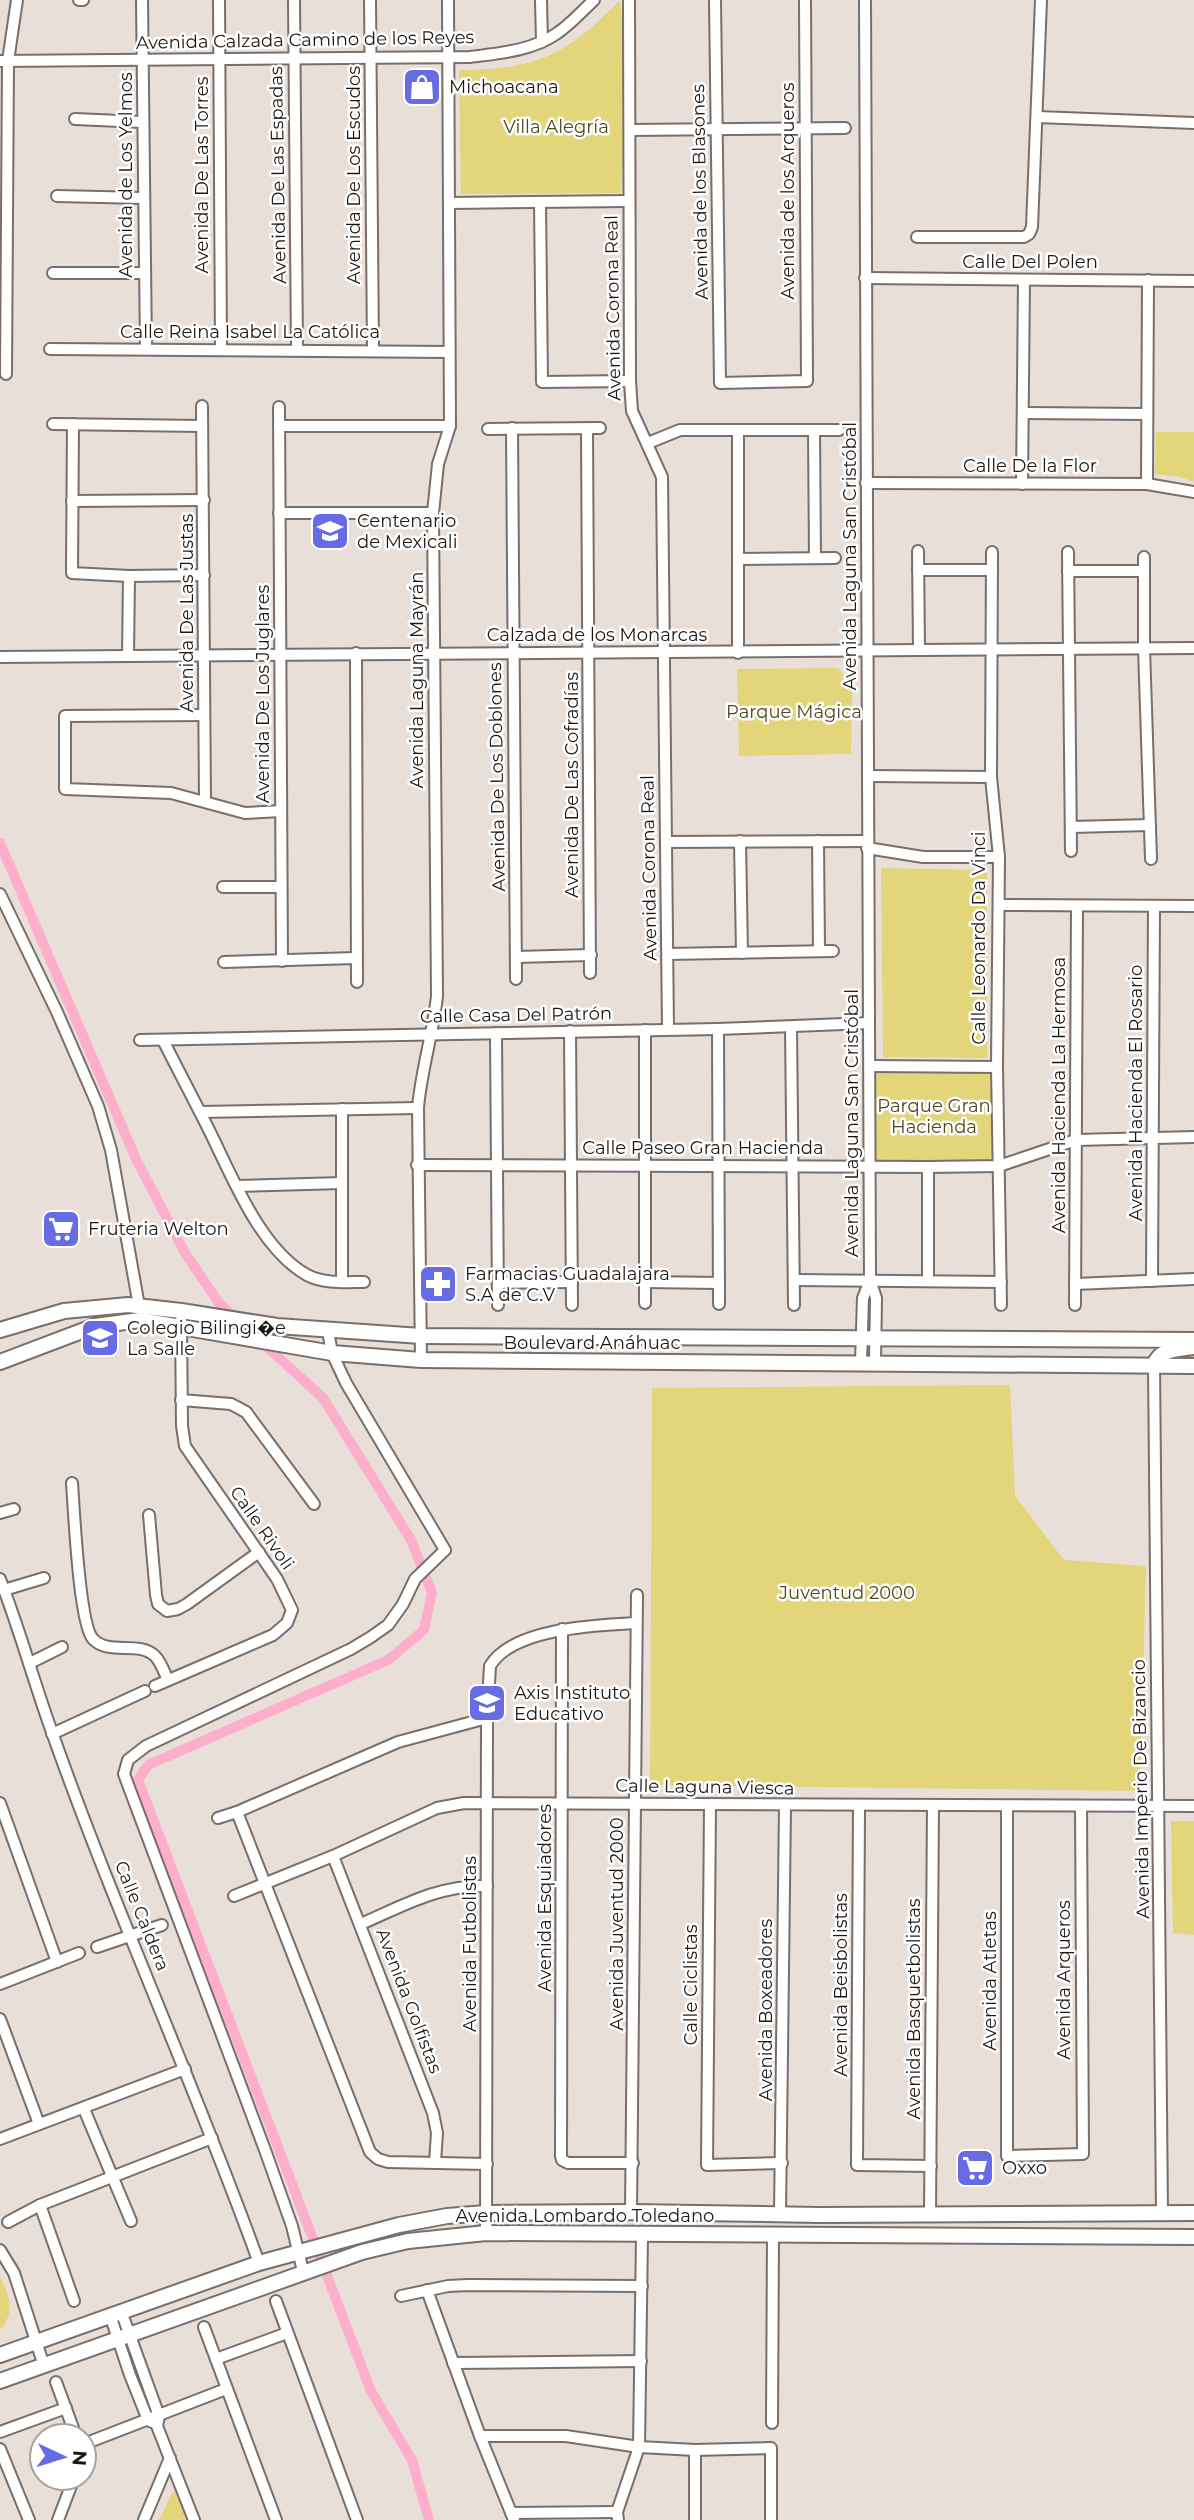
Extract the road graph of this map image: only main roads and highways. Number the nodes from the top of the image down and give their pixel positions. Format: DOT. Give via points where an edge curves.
graph roads {
  1 [pos="181,1318"];
  2 [pos="0,1330"];
  3 [pos="1194,1340"];
  4 [pos="1194,1347"];
  5 [pos="0,1362"];
  6 [pos="1154,1364"];
  7 [pos="1194,1366"];
  8 [pos="1194,2213"];
  9 [pos="927,2214"];
  10 [pos="819,2215"];
  11 [pos="773,2235"];
  12 [pos="866,2236"];
  13 [pos="1194,2237"];
  14 [pos="0,2356"];
  15 [pos="0,2381"];
  1 -- 2 [label="main road, Boulevard Anáhuac" via="139,1306 103,1306 64,1311"];
  1 -- 3 [label="main road, Boulevard Anáhuac" via="421,1336"];
  1 -- 5 [label="main road, Boulevard Anáhuac" via="109,1323"];
  1 -- 6 [label="main road, Boulevard Anáhuac" via="251,1338 332,1353 421,1360"];
  4 -- 6 [label="main road" via="1162,1352"];
  6 -- 7 [label="main road, Boulevard Anáhuac"];
  8 -- 9 [label="main road, Avenida Lombardo Toledano"];
  9 -- 10 [label="main road, Avenida Lombardo Toledano"];
  9 -- 12 [label="main road" via="875,2221"];
  10 -- 11 [label="main road" via="806,2229"];
  10 -- 14 [label="main road, Avenida Lombardo Toledano" via="486,2213 421,2219 259,2263"];
  11 -- 12 [label="main road, Avenida Lombardo Toledano"];
  11 -- 15 [label="main road, Avenida Lombardo Toledano" via="486,2233 384,2245"];
  12 -- 13 [label="main road, Avenida Lombardo Toledano"];
}
